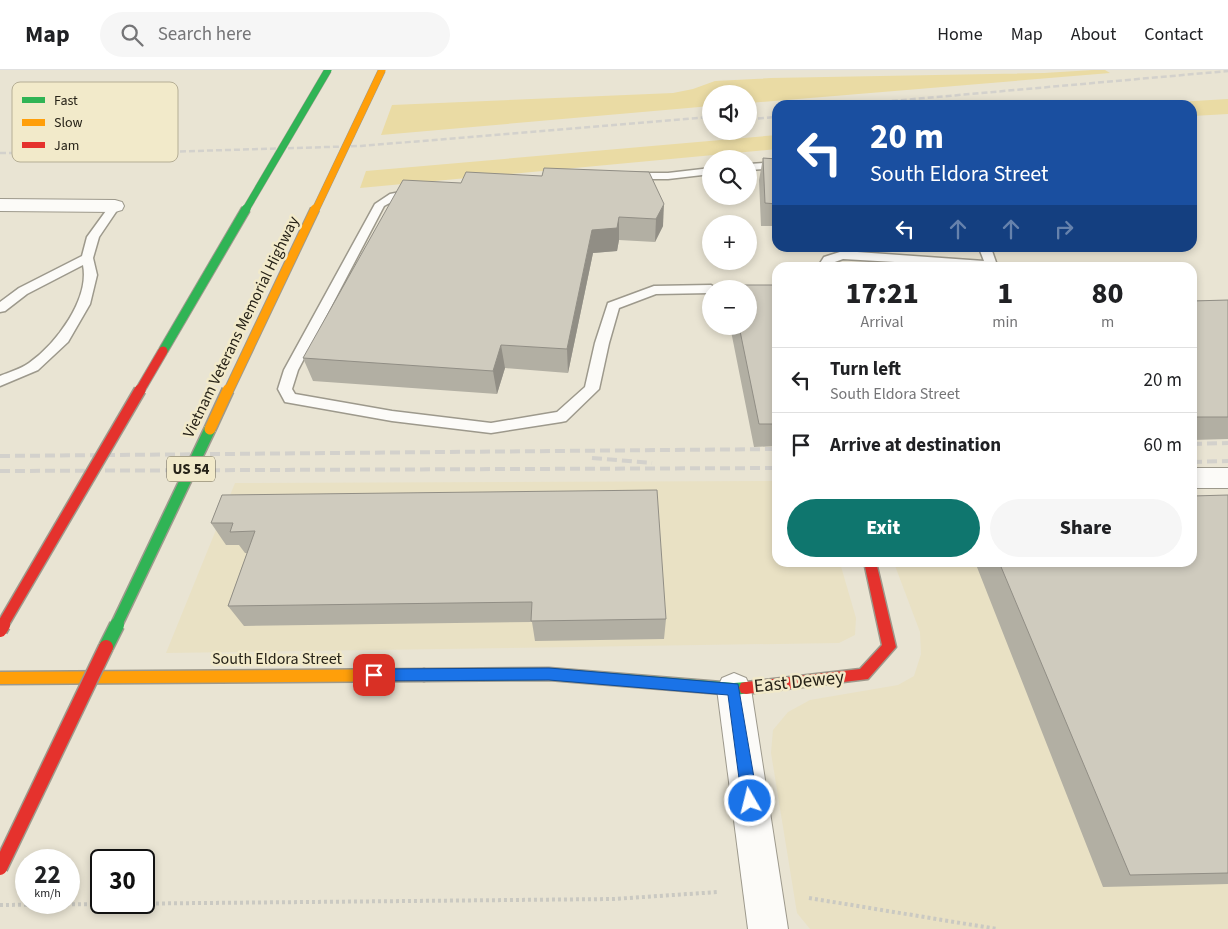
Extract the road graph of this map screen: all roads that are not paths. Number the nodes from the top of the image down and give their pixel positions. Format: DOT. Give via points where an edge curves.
graph roads {
  1 [pos="328,70"];
  2 [pos="382,70"];
  3 [pos="772,165"];
  4 [pos="757,166"];
  5 [pos="702,172"];
  6 [pos="618,176"];
  7 [pos="432,190"];
  8 [pos="0,205"];
  9 [pos="115,206"];
  10 [pos="843,254"];
  11 [pos="87,258"];
  12 [pos="825,262"];
  13 [pos="942,262"];
  14 [pos="702,289"];
  15 [pos="0,308"];
  16 [pos="0,381"];
  17 [pos="1197,478"];
  18 [pos="1228,478"];
  19 [pos="871,567"];
  20 [pos="0,630"];
  21 [pos="0,678"];
  22 [pos="734,689"];
  23 [pos="0,868"];
  24 [pos="768,929"];
  1 -- 20 [label="main road, bridge"];
  2 -- 23 [label="main road, Vietnam Veterans Memorial Highway / US 54, bridge"];
  3 -- 4 [label="lane"];
  5 -- 6 [label="lane"];
  7 -- 14 [label="lane" via="394,196 380,204 291,370 286,389 290,398 392,416 491,428 561,417 592,389 613,306 654,290"];
  8 -- 9 [label="street"];
  9 -- 11 [label="lane" via="93,238"];
  10 -- 12 [label="lane"];
  10 -- 13 [label="lane"];
  11 -- 15 [label="lane" via="23,291"];
  11 -- 16 [label="lane" via="91,275 84,304 63,339 33,367"];
  17 -- 18 [label="street"];
  19 -- 22 [label="main road, East Dewey" via="889,647 862,675"];
  21 -- 22 [label="main road, South Eldora Street" via="549,674"];
  22 -- 24 [label="street, East Dewey"];
}
